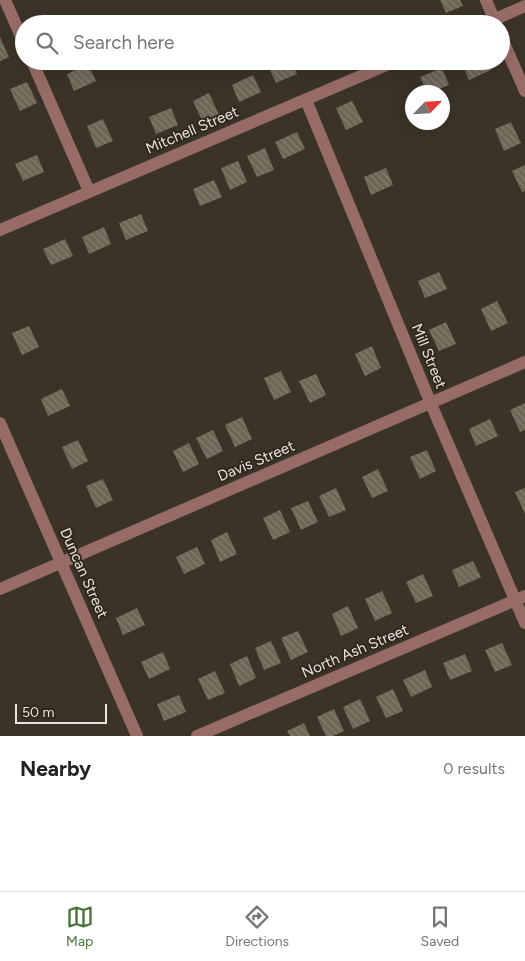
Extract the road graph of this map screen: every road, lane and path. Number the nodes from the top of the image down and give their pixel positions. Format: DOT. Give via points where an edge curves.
graph roads {
  1 [pos="5,0"];
  2 [pos="486,0"];
  3 [pos="525,6"];
  4 [pos="490,15"];
  5 [pos="506,15"];
  6 [pos="15,23"];
  7 [pos="510,57"];
  8 [pos="36,70"];
  9 [pos="375,70"];
  10 [pos="525,91"];
  11 [pos="306,100"];
  12 [pos="89,191"];
  13 [pos="0,230"];
  14 [pos="525,362"];
  15 [pos="431,404"];
  16 [pos="0,423"];
  17 [pos="62,563"];
  18 [pos="0,589"];
  19 [pos="520,598"];
  20 [pos="525,623"];
  21 [pos="137,736"];
  22 [pos="197,736"];
  1 -- 6 [label="street"];
  2 -- 4 [label="street"];
  3 -- 5 [label="street"];
  7 -- 10 [label="street"];
  8 -- 12 [label="street"];
  9 -- 11 [label="street, Mitchell Street"];
  11 -- 12 [label="street, Mitchell Street"];
  11 -- 15 [label="street, Mill Street"];
  12 -- 13 [label="street, Mitchell Street"];
  14 -- 15 [label="street, Davis Street"];
  15 -- 17 [label="street, Davis Street"];
  15 -- 19 [label="street, Mill Street"];
  16 -- 17 [label="street, Duncan Street"];
  17 -- 18 [label="street, Davis Street"];
  17 -- 21 [label="street, Duncan Street"];
  19 -- 20 [label="street, Mill Street"];
  19 -- 22 [label="street, North Ash Street"];
}
